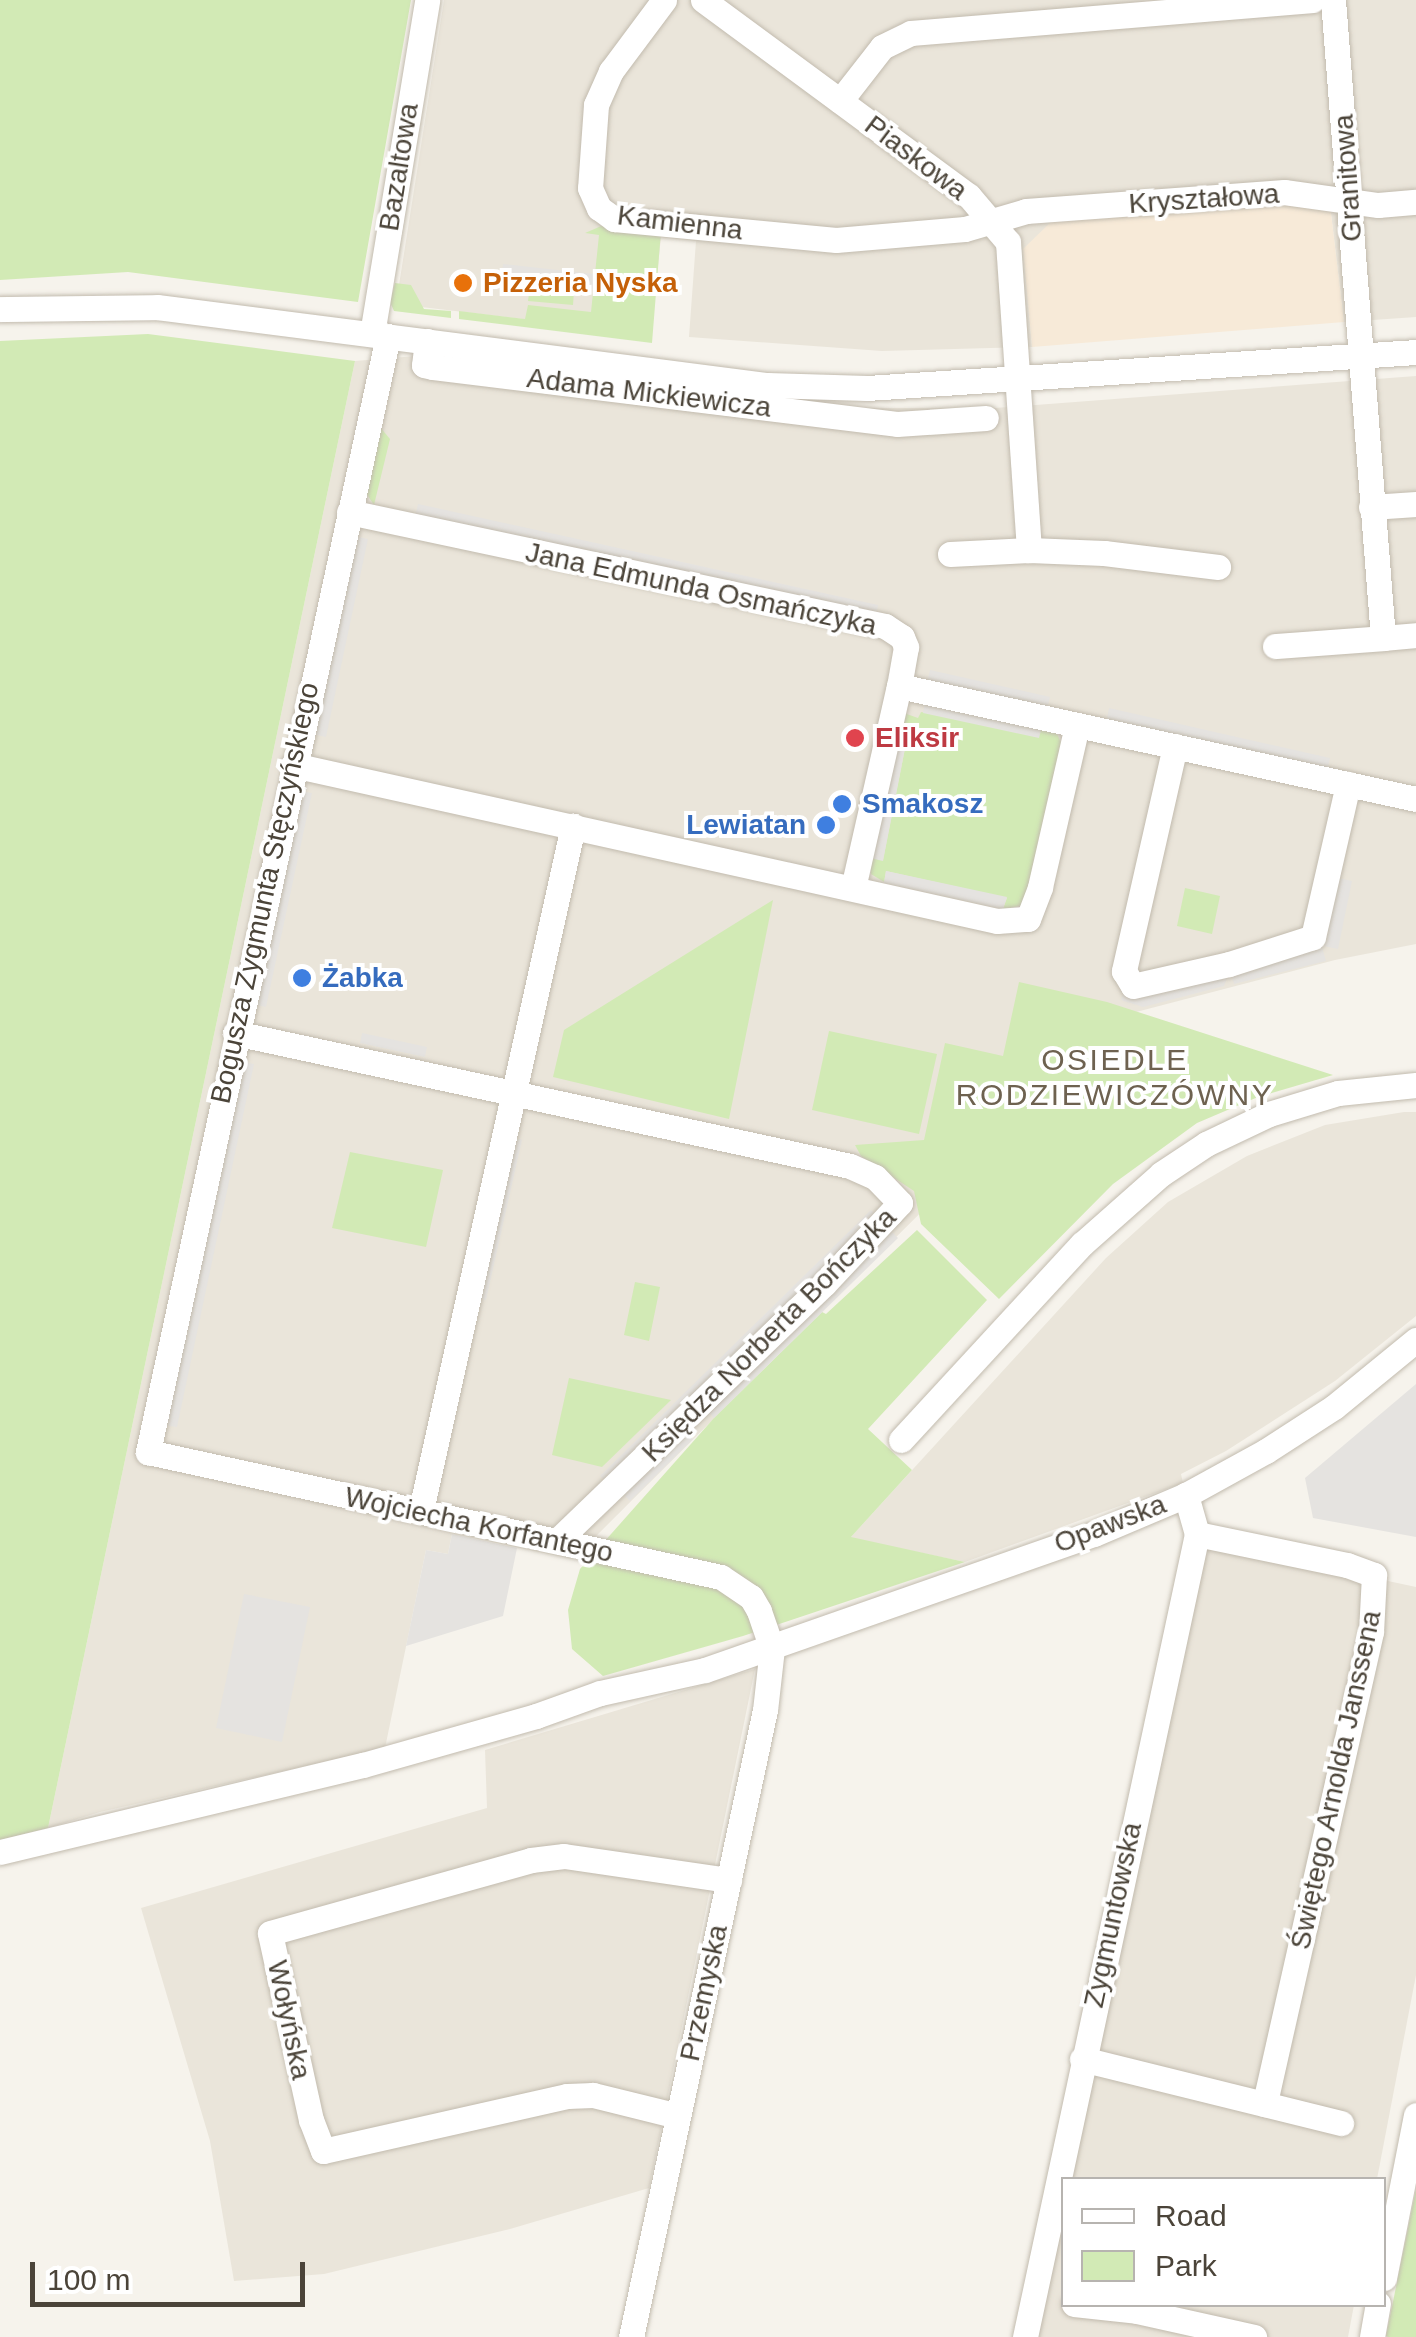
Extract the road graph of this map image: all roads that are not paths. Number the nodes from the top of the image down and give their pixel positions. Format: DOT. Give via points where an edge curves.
graph roads {
  1 [pos="428,0"];
  2 [pos="664,0"];
  3 [pos="703,0"];
  4 [pos="1313,0"];
  5 [pos="1333,0"];
  6 [pos="840,101"];
  7 [pos="1416,202"];
  8 [pos="1350,203"];
  9 [pos="994,222"];
  10 [pos="0,309"];
  11 [pos="380,335"];
  12 [pos="427,341"];
  13 [pos="1416,352"];
  14 [pos="1360,356"];
  15 [pos="1019,380"];
  16 [pos="895,388"];
  17 [pos="986,418"];
  18 [pos="897,424"];
  19 [pos="1416,504"];
  20 [pos="1372,507"];
  21 [pos="349,512"];
  22 [pos="1029,550"];
  23 [pos="950,554"];
  24 [pos="1218,568"];
  25 [pos="1416,636"];
  26 [pos="1383,638"];
  27 [pos="1274,646"];
  28 [pos="899,686"];
  29 [pos="1077,725"];
  30 [pos="1175,746"];
  31 [pos="293,765"];
  32 [pos="1348,784"];
  33 [pos="1416,799"];
  34 [pos="573,826"];
  35 [pos="851,888"];
  36 [pos="235,1033"];
  37 [pos="1416,1085"];
  38 [pos="515,1092"];
  39 [pos="1416,1340"];
  40 [pos="901,1440"];
  41 [pos="148,1452"];
  42 [pos="1186,1495"];
  43 [pos="421,1510"];
  44 [pos="1197,1534"];
  45 [pos="558,1540"];
  46 [pos="772,1648"];
  47 [pos="0,1852"];
  48 [pos="728,1880"];
  49 [pos="1082,2059"];
  50 [pos="1265,2104"];
  51 [pos="678,2116"];
  52 [pos="1416,2116"];
  53 [pos="1341,2123"];
  54 [pos="1386,2268"];
  55 [pos="1030,2303"];
  56 [pos="1061,2304"];
  57 [pos="1101,2307"];
  58 [pos="1377,2307"];
  59 [pos="631,2337"];
  60 [pos="1025,2337"];
  61 [pos="1254,2337"];
  62 [pos="1372,2337"];
  1 -- 11 [label="street, Bazaltowa"];
  2 -- 9 [label="street, Kamienna" via="596,105 590,188 606,214 836,240"];
  3 -- 6 [label="street, Piaskowa"];
  4 -- 6 [label="street" via="911,33 882,47"];
  5 -- 8 [label="street, Granitowa"];
  6 -- 9 [label="street, Piaskowa"];
  7 -- 8 [label="street, Kryształowa"];
  8 -- 9 [label="street, Kryształowa" via="1284,192 1026,211"];
  8 -- 14 [label="street, Granitowa"];
  9 -- 15 [label="street, Piaskowa" via="1010,254"];
  10 -- 11 [label="street, Adama Mickiewicza" via="158,307"];
  11 -- 12 [label="street, Adama Mickiewicza"];
  11 -- 21 [label="street, Bogusza Zygmunta Stęczyńskiego"];
  12 -- 16 [label="street, Adama Mickiewicza" via="767,385"];
  12 -- 18 [label="street, Adama Mickiewicza" via="424,364 433,367"];
  13 -- 14 [label="street, Adama Mickiewicza"];
  14 -- 15 [label="street, Adama Mickiewicza"];
  14 -- 20 [label="street"];
  15 -- 16 [label="street, Adama Mickiewicza"];
  15 -- 22 [label="street"];
  16 -- 18 [label="street"];
  17 -- 18 [label="street, Adama Mickiewicza"];
  19 -- 20 [label="street"];
  20 -- 26 [label="street"];
  21 -- 28 [label="street, Jana Edmunda Osmańczyka" via="885,626 906,648"];
  21 -- 31 [label="street, Bogusza Zygmunta Stęczyńskiego"];
  22 -- 23 [label="street"];
  22 -- 24 [label="street"];
  25 -- 26 [label="street"];
  26 -- 27 [label="street"];
  28 -- 29 [label="street"];
  28 -- 35 [label="street"];
  29 -- 30 [label="street"];
  29 -- 35 [label="street" via="1028,919 997,921"];
  30 -- 32 [label="street"];
  30 -- 32 [label="street" via="1124,971 1126,980 1144,986 1313,937"];
  31 -- 34 [label="street"];
  31 -- 36 [label="street, Bogusza Zygmunta Stęczyńskiego"];
  32 -- 33 [label="street"];
  34 -- 35 [label="street"];
  34 -- 38 [label="street"];
  36 -- 38 [label="street, Księdza Norberta Bończyka"];
  36 -- 41 [label="street, Bogusza Zygmunta Stęczyńskiego"];
  37 -- 40 [label="street" via="1346,1091 1269,1114 1161,1174 1082,1244"];
  38 -- 43 [label="street"];
  38 -- 45 [label="street, Księdza Norberta Bończyka" via="850,1166 876,1177 900,1203"];
  39 -- 42 [label="street, Opawska" via="1300,1431"];
  41 -- 43 [label="street, Wojciecha Korfantego"];
  42 -- 44 [label="street, Zygmuntowska"];
  42 -- 46 [label="street, Opawska"];
  43 -- 45 [label="street, Wojciecha Korfantego"];
  44 -- 49 [label="street, Zygmuntowska"];
  44 -- 50 [label="street, Świętego Arnolda Janssena" via="1374,1575 1371,1632"];
  45 -- 46 [label="street, Wojciecha Korfantego" via="721,1578 751,1597"];
  46 -- 47 [label="street, Opawska" via="600,1692 364,1765"];
  46 -- 48 [label="street, Przemyska" via="766,1710"];
  48 -- 51 [label="street, Przemyska"];
  48 -- 51 [label="street, Wołyńska" via="564,1856 270,1933 323,2151 568,2096 594,2095"];
  49 -- 50 [label="street"];
  49 -- 55 [label="street, Zygmuntowska"];
  50 -- 53 [label="street"];
  51 -- 59 [label="street, Przemyska"];
  52 -- 54 [label="street"];
  55 -- 56 [label="street"];
  55 -- 60 [label="street, Zygmuntowska"];
  57 -- 61 [label="street"];
  58 -- 62 [label="street"];
}
